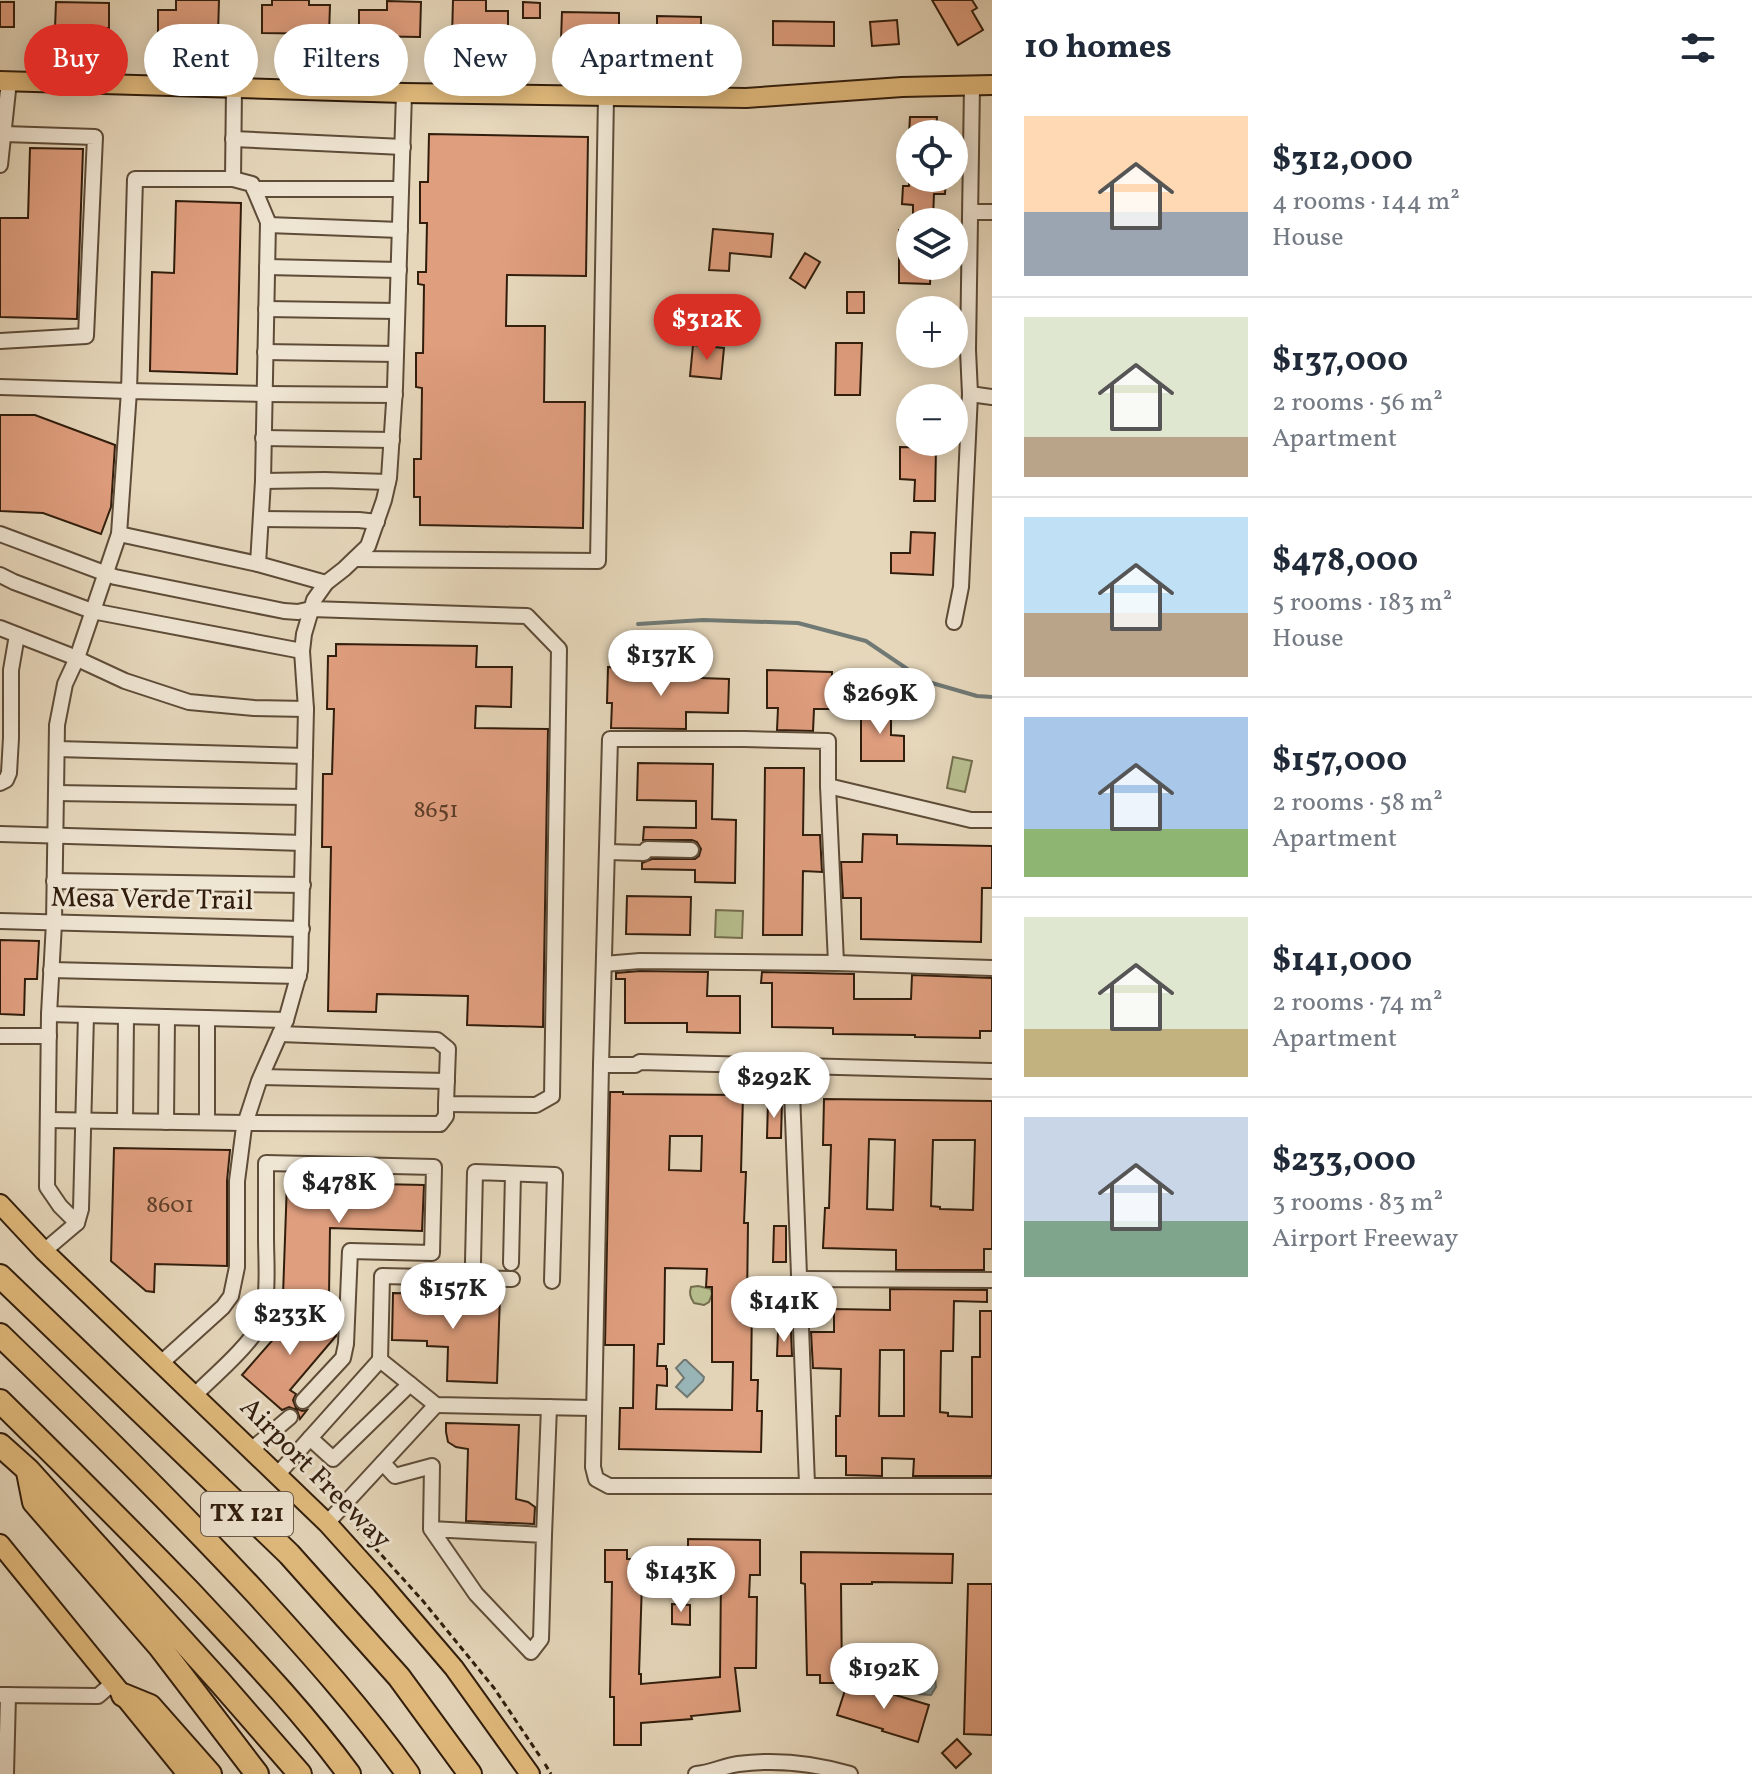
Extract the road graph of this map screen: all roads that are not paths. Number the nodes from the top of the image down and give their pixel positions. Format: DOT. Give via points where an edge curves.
graph roads {
  1 [pos="4,81"];
  2 [pos="144,85"];
  3 [pos="992,85"];
  4 [pos="972,86"];
  5 [pos="408,93"];
  6 [pos="552,95"];
  7 [pos="234,96"];
  8 [pos="404,96"];
  9 [pos="606,96"];
  10 [pos="3,128"];
  11 [pos="233,139"];
  12 [pos="403,147"];
  13 [pos="0,165"];
  14 [pos="233,179"];
  15 [pos="254,189"];
  16 [pos="401,189"];
  17 [pos="971,212"];
  18 [pos="992,212"];
  19 [pos="268,225"];
  20 [pos="400,230"];
  21 [pos="267,267"];
  22 [pos="399,270"];
  23 [pos="266,309"];
  24 [pos="397,311"];
  25 [pos="0,341"];
  26 [pos="265,352"];
  27 [pos="396,354"];
  28 [pos="0,387"];
  29 [pos="129,391"];
  30 [pos="264,394"];
  31 [pos="970,394"];
  32 [pos="395,395"];
  33 [pos="992,397"];
  34 [pos="263,438"];
  35 [pos="392,440"];
  36 [pos="263,481"];
  37 [pos="388,482"];
  38 [pos="261,519"];
  39 [pos="377,522"];
  40 [pos="0,534"];
  41 [pos="119,534"];
  42 [pos="355,559"];
  43 [pos="258,564"];
  44 [pos="105,574"];
  45 [pos="0,575"];
  46 [pos="326,583"];
  47 [pos="311,609"];
  48 [pos="92,611"];
  49 [pos="954,622"];
  50 [pos="0,628"];
  51 [pos="17,635"];
  52 [pos="302,651"];
  53 [pos="77,658"];
  54 [pos="6,684"];
  55 [pos="306,709"];
  56 [pos="57,749"];
  57 [pos="305,756"];
  58 [pos="0,783"];
  59 [pos="828,786"];
  60 [pos="56,793"];
  61 [pos="304,797"];
  62 [pos="992,820"];
  63 [pos="0,834"];
  64 [pos="55,836"];
  65 [pos="303,843"];
  66 [pos="691,850"];
  67 [pos="607,852"];
  68 [pos="54,881"];
  69 [pos="303,885"];
  70 [pos="0,921"];
  71 [pos="54,923"];
  72 [pos="302,929"];
  73 [pos="836,963"];
  74 [pos="604,964"];
  75 [pos="992,968"];
  76 [pos="51,970"];
  77 [pos="299,976"];
  78 [pos="49,1014"];
  79 [pos="86,1015"];
  80 [pos="126,1016"];
  81 [pos="167,1017"];
  82 [pos="207,1018"];
  83 [pos="283,1027"];
  84 [pos="0,1036"];
  85 [pos="49,1036"];
  86 [pos="601,1065"];
  87 [pos="791,1066"];
  88 [pos="992,1071"];
  89 [pos="261,1077"];
  90 [pos="447,1081"];
  91 [pos="446,1104"];
  92 [pos="48,1120"];
  93 [pos="83,1120"];
  94 [pos="125,1121"];
  95 [pos="166,1122"];
  96 [pos="207,1122"];
  97 [pos="245,1123"];
  98 [pos="240,1158"];
  99 [pos="266,1163"];
  100 [pos="513,1174"];
  101 [pos="0,1204"];
  102 [pos="77,1223"];
  103 [pos="44,1251"];
  104 [pos="473,1262"];
  105 [pos="511,1263"];
  106 [pos="0,1276"];
  107 [pos="512,1279"];
  108 [pos="799,1279"];
  109 [pos="992,1280"];
  110 [pos="552,1281"];
  111 [pos="0,1335"];
  112 [pos="380,1360"];
  113 [pos="160,1364"];
  114 [pos="410,1384"];
  115 [pos="194,1396"];
  116 [pos="0,1401"];
  117 [pos="303,1401"];
  118 [pos="436,1405"];
  119 [pos="549,1407"];
  120 [pos="593,1408"];
  121 [pos="290,1417"];
  122 [pos="310,1438"];
  123 [pos="0,1445"];
  124 [pos="251,1450"];
  125 [pos="383,1463"];
  126 [pos="28,1470"];
  127 [pos="277,1475"];
  128 [pos="807,1484"];
  129 [pos="992,1486"];
  130 [pos="327,1523"];
  131 [pos="431,1529"];
  132 [pos="544,1535"];
  133 [pos="0,1544"];
  134 [pos="118,1689"];
  135 [pos="4,1695"];
  136 [pos="4,1740"];
  137 [pos="6,1774"];
  138 [pos="187,1774"];
  139 [pos="210,1774"];
  140 [pos="257,1774"];
  141 [pos="300,1774"];
  142 [pos="349,1774"];
  143 [pos="408,1774"];
  144 [pos="470,1774"];
  145 [pos="530,1774"];
  146 [pos="700,1774"];
  147 [pos="850,1774"];
  1 -- 2 [label="main road"];
  1 -- 10 [label="street"];
  3 -- 4 [label="main road"];
  4 -- 9 [label="main road" via="752,98"];
  4 -- 17 [label="street"];
  5 -- 6 [label="main road"];
  7 -- 11 [label="street"];
  8 -- 12 [label="street"];
  9 -- 42 [label="street" via="598,561"];
  10 -- 13 [label="street"];
  10 -- 25 [label="street" via="95,137 86,336"];
  11 -- 12 [label="street"];
  11 -- 14 [label="street"];
  12 -- 16 [label="street"];
  14 -- 15 [label="street"];
  14 -- 29 [label="street" via="135,179"];
  15 -- 16 [label="street"];
  15 -- 19 [label="street"];
  16 -- 20 [label="street"];
  17 -- 18 [label="street"];
  17 -- 31 [label="street"];
  19 -- 20 [label="street"];
  19 -- 21 [label="street"];
  20 -- 22 [label="street"];
  21 -- 22 [label="street"];
  21 -- 23 [label="street"];
  22 -- 24 [label="street"];
  23 -- 24 [label="street"];
  23 -- 26 [label="street"];
  24 -- 27 [label="street"];
  26 -- 27 [label="street"];
  26 -- 30 [label="street"];
  27 -- 32 [label="street"];
  28 -- 29 [label="street"];
  29 -- 30 [label="street"];
  29 -- 41 [label="street"];
  30 -- 32 [label="street"];
  30 -- 34 [label="street"];
  31 -- 33 [label="street"];
  31 -- 49 [label="street" via="961,587"];
  32 -- 35 [label="street"];
  34 -- 35 [label="street"];
  34 -- 36 [label="street"];
  35 -- 37 [label="street"];
  36 -- 37 [label="street"];
  36 -- 38 [label="street"];
  37 -- 39 [label="street"];
  38 -- 39 [label="street"];
  38 -- 43 [label="street"];
  39 -- 42 [label="street" via="368,546"];
  40 -- 44 [label="street"];
  41 -- 43 [label="street"];
  41 -- 44 [label="street"];
  42 -- 46 [label="street"];
  43 -- 46 [label="street"];
  44 -- 47 [label="street" via="284,611"];
  44 -- 48 [label="street"];
  45 -- 48 [label="street"];
  46 -- 47 [label="street"];
  47 -- 52 [label="street"];
  47 -- 91 [label="street" via="527,616 559,649 552,1096 536,1105"];
  48 -- 52 [label="street"];
  48 -- 53 [label="street"];
  50 -- 51 [label="street"];
  51 -- 53 [label="street"];
  51 -- 54 [label="street"];
  52 -- 55 [label="street"];
  53 -- 55 [label="street" via="189,702"];
  53 -- 56 [label="street" via="65,684"];
  54 -- 58 [label="street" via="9,773"];
  55 -- 57 [label="street"];
  56 -- 57 [label="street"];
  56 -- 60 [label="street"];
  57 -- 61 [label="street"];
  59 -- 62 [label="street" via="971,820"];
  59 -- 67 [label="street" via="828,741 610,739"];
  59 -- 73 [label="street"];
  60 -- 61 [label="street"];
  60 -- 64 [label="street"];
  61 -- 65 [label="street"];
  63 -- 64 [label="street"];
  64 -- 65 [label="street"];
  64 -- 68 [label="street"];
  65 -- 69 [label="street"];
  66 -- 67 [label="street"];
  67 -- 74 [label="street"];
  68 -- 69 [label="street"];
  68 -- 71 [label="street"];
  69 -- 72 [label="street"];
  70 -- 71 [label="street, Mesa Verde Trail"];
  71 -- 72 [label="street, Mesa Verde Trail"];
  71 -- 76 [label="street"];
  72 -- 77 [label="street"];
  73 -- 74 [label="street"];
  73 -- 75 [label="street"];
  74 -- 86 [label="street"];
  76 -- 77 [label="street"];
  76 -- 78 [label="street"];
  77 -- 83 [label="street"];
  78 -- 79 [label="street"];
  78 -- 85 [label="street"];
  79 -- 80 [label="street"];
  79 -- 93 [label="street"];
  80 -- 81 [label="street"];
  80 -- 94 [label="street"];
  81 -- 82 [label="street"];
  81 -- 95 [label="street"];
  82 -- 83 [label="street"];
  82 -- 96 [label="street"];
  83 -- 89 [label="street"];
  83 -- 90 [label="street" via="437,1040 448,1049"];
  84 -- 85 [label="street"];
  85 -- 92 [label="street"];
  86 -- 87 [label="street"];
  86 -- 120 [label="street"];
  87 -- 88 [label="street"];
  87 -- 108 [label="street"];
  89 -- 90 [label="street"];
  89 -- 97 [label="street"];
  90 -- 91 [label="street"];
  91 -- 97 [label="street" via="440,1124"];
  92 -- 93 [label="street"];
  92 -- 102 [label="street" via="47,1187"];
  93 -- 94 [label="street"];
  93 -- 102 [label="street"];
  94 -- 95 [label="street"];
  95 -- 96 [label="street"];
  96 -- 97 [label="street"];
  97 -- 98 [label="street"];
  98 -- 99 [label="street"];
  98 -- 113 [label="street" via="237,1267 231,1296"];
  99 -- 115 [label="street" via="266,1277 260,1321"];
  99 -- 117 [label="street" via="434,1167 432,1253 350,1251 343,1358"];
  100 -- 104 [label="street" via="475,1172"];
  100 -- 105 [label="street"];
  100 -- 110 [label="street" via="555,1175"];
  101 -- 103 [label="main road, Airport Freeway"];
  102 -- 103 [label="street"];
  103 -- 113 [label="main road, Airport Freeway"];
  106 -- 144 [label="highway, TX 121" via="289,1554 399,1677"];
  107 -- 112 [label="street" via="382,1276"];
  108 -- 109 [label="street"];
  108 -- 128 [label="street"];
  111 -- 143 [label="highway" via="128,1459 284,1623"];
  112 -- 114 [label="street"];
  112 -- 122 [label="street"];
  113 -- 115 [label="main road, Airport Freeway"];
  114 -- 118 [label="street"];
  114 -- 122 [label="street" via="333,1459"];
  115 -- 124 [label="main road, Airport Freeway"];
  116 -- 142 [label="highway" via="242,1647"];
  118 -- 119 [label="street"];
  118 -- 125 [label="street"];
  119 -- 120 [label="street"];
  119 -- 132 [label="street"];
  120 -- 128 [label="street" via="593,1467 596,1479 609,1486"];
  121 -- 124 [label="street"];
  122 -- 127 [label="street"];
  123 -- 126 [label="highway"];
  124 -- 127 [label="main road, Airport Freeway"];
  125 -- 130 [label="street"];
  125 -- 131 [label="street" via="395,1476 432,1466"];
  126 -- 140 [label="highway" via="34,1502 160,1647"];
  126 -- 141 [label="highway"];
  127 -- 130 [label="main road, Airport Freeway"];
  128 -- 129 [label="street"];
  130 -- 145 [label="main road, Airport Freeway" via="454,1668"];
  131 -- 132 [label="street"];
  131 -- 132 [label="street" via="476,1594 531,1652 541,1639"];
  133 -- 134 [label="main road"];
  134 -- 135 [label="street" via="98,1696"];
  134 -- 138 [label="main road"];
  134 -- 139 [label="highway" via="150,1706"];
  135 -- 136 [label="street"];
  136 -- 137 [label="street"];
  146 -- 147 [label="street" via="737,1764 777,1762"];
}
